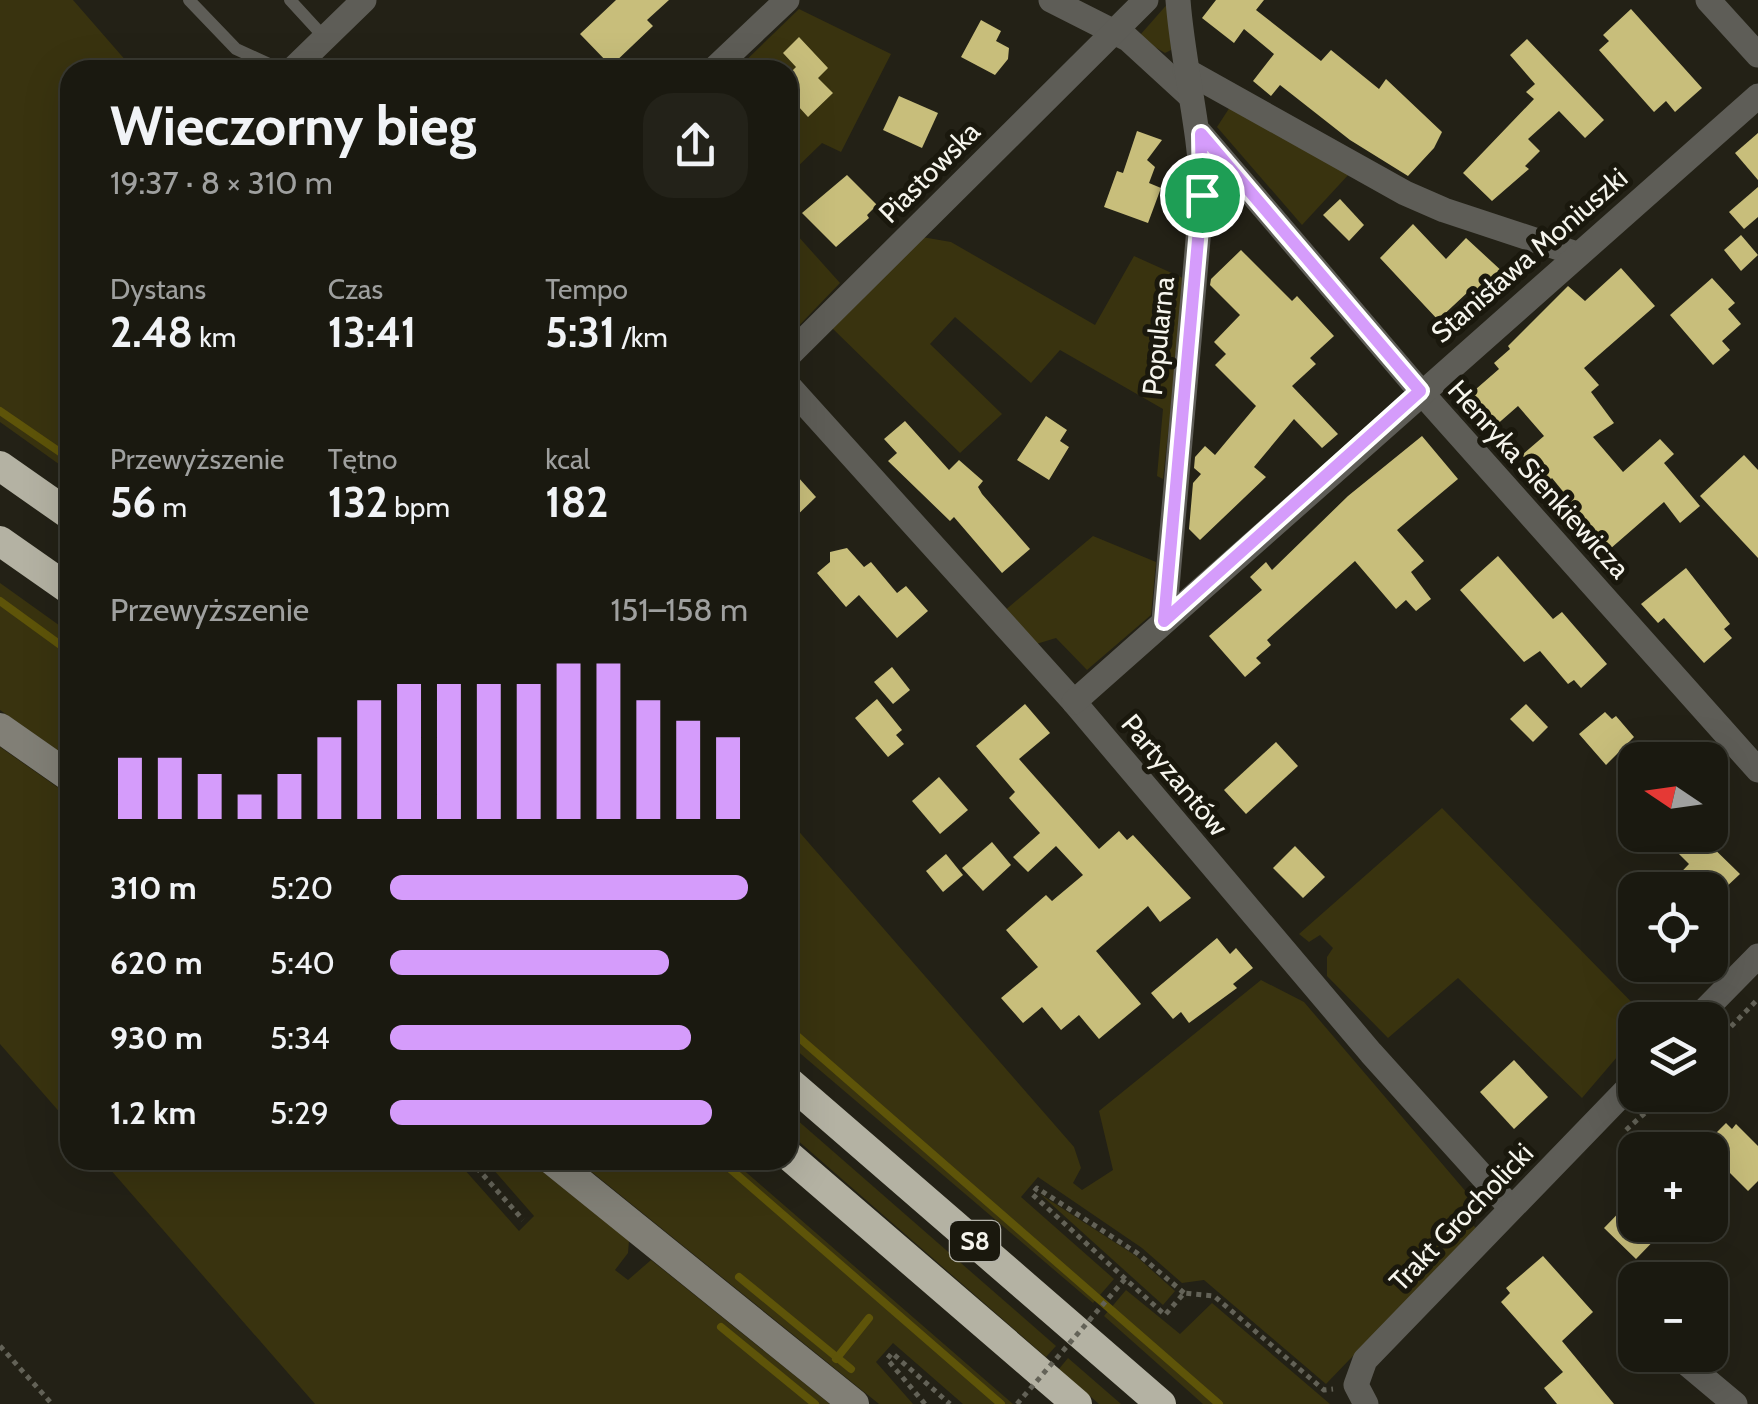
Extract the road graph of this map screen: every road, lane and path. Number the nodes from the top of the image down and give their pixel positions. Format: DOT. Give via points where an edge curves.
graph roads {
  1 [pos="188,0"];
  2 [pos="290,0"];
  3 [pos="364,0"];
  4 [pos="787,0"];
  5 [pos="1052,0"];
  6 [pos="1146,0"];
  7 [pos="1178,0"];
  8 [pos="1708,0"];
  9 [pos="1112,30"];
  10 [pos="324,38"];
  11 [pos="1758,55"];
  12 [pos="264,60"];
  13 [pos="299,60"];
  14 [pos="724,60"];
  15 [pos="1187,82"];
  16 [pos="1758,96"];
  17 [pos="1201,134"];
  18 [pos="1577,254"];
  19 [pos="798,346"];
  20 [pos="1420,391"];
  21 [pos="798,396"];
  22 [pos="0,466"];
  23 [pos="60,507"];
  24 [pos="0,541"];
  25 [pos="60,583"];
  26 [pos="1164,621"];
  27 [pos="1074,702"];
  28 [pos="0,728"];
  29 [pos="60,770"];
  30 [pos="1758,770"];
  31 [pos="1758,956"];
  32 [pos="1758,999"];
  33 [pos="1713,1002"];
  34 [pos="1728,1030"];
  35 [pos="798,1090"];
  36 [pos="1618,1099"];
  37 [pos="798,1164"];
  38 [pos="479,1170"];
  39 [pos="564,1170"];
  40 [pos="1511,1208"];
  41 [pos="523,1220"];
  42 [pos="1125,1279"];
  43 [pos="1184,1294"];
  44 [pos="0,1346"];
  45 [pos="1697,1372"];
  46 [pos="1361,1395"];
  47 [pos="52,1404"];
  48 [pos="854,1404"];
  49 [pos="925,1404"];
  50 [pos="950,1404"];
  51 [pos="1016,1404"];
  52 [pos="1077,1404"];
  53 [pos="1161,1404"];
  54 [pos="1735,1404"];
  1 -- 12 [label="lane" via="236,48"];
  2 -- 10 [label="lane"];
  3 -- 10 [label="street"];
  4 -- 14 [label="street"];
  5 -- 9 [label="street"];
  6 -- 9 [label="street, Piastowska"];
  7 -- 15 [label="street, Popularna"];
  8 -- 11 [label="street"];
  9 -- 15 [label="street"];
  9 -- 19 [label="street, Piastowska"];
  10 -- 13 [label="street"];
  15 -- 17 [label="street, Popularna"];
  15 -- 18 [label="street" via="1418,199"];
  16 -- 18 [label="street, Stanisława Moniuszki"];
  17 -- 20 [label="street, Henryka Sienkiewicza"];
  17 -- 26 [label="street, Popularna" via="1202,195"];
  18 -- 20 [label="street, Stanisława Moniuszki"];
  20 -- 26 [label="street, Stanisława Moniuszki"];
  20 -- 30 [label="street, Henryka Sienkiewicza"];
  21 -- 27 [label="street, Partyzantów"];
  22 -- 23 [label="highway"];
  24 -- 25 [label="highway"];
  26 -- 27 [label="street, Stanisława Moniuszki"];
  27 -- 40 [label="street, Partyzantów"];
  28 -- 29 [label="street"];
  31 -- 33 [label="street"];
  32 -- 34 [label="path"];
  35 -- 53 [label="highway, S8"];
  36 -- 40 [label="street, Trakt Grocholicki"];
  37 -- 52 [label="highway, S8"];
  38 -- 41 [label="path"];
  39 -- 48 [label="street"];
  40 -- 46 [label="street, Trakt Grocholicki" via="1365,1360"];
  42 -- 43 [label="path" via="1166,1315"];
  42 -- 43 [label="path" via="1032,1194 1036,1188 1137,1253"];
  42 -- 51 [label="path, bridge"];
  43 -- 46 [label="path" via="1214,1296 1324,1390"];
  44 -- 47 [label="path"];
  45 -- 54 [label="street"];
  49 -- 50 [label="path" via="887,1360 892,1354"];
}
